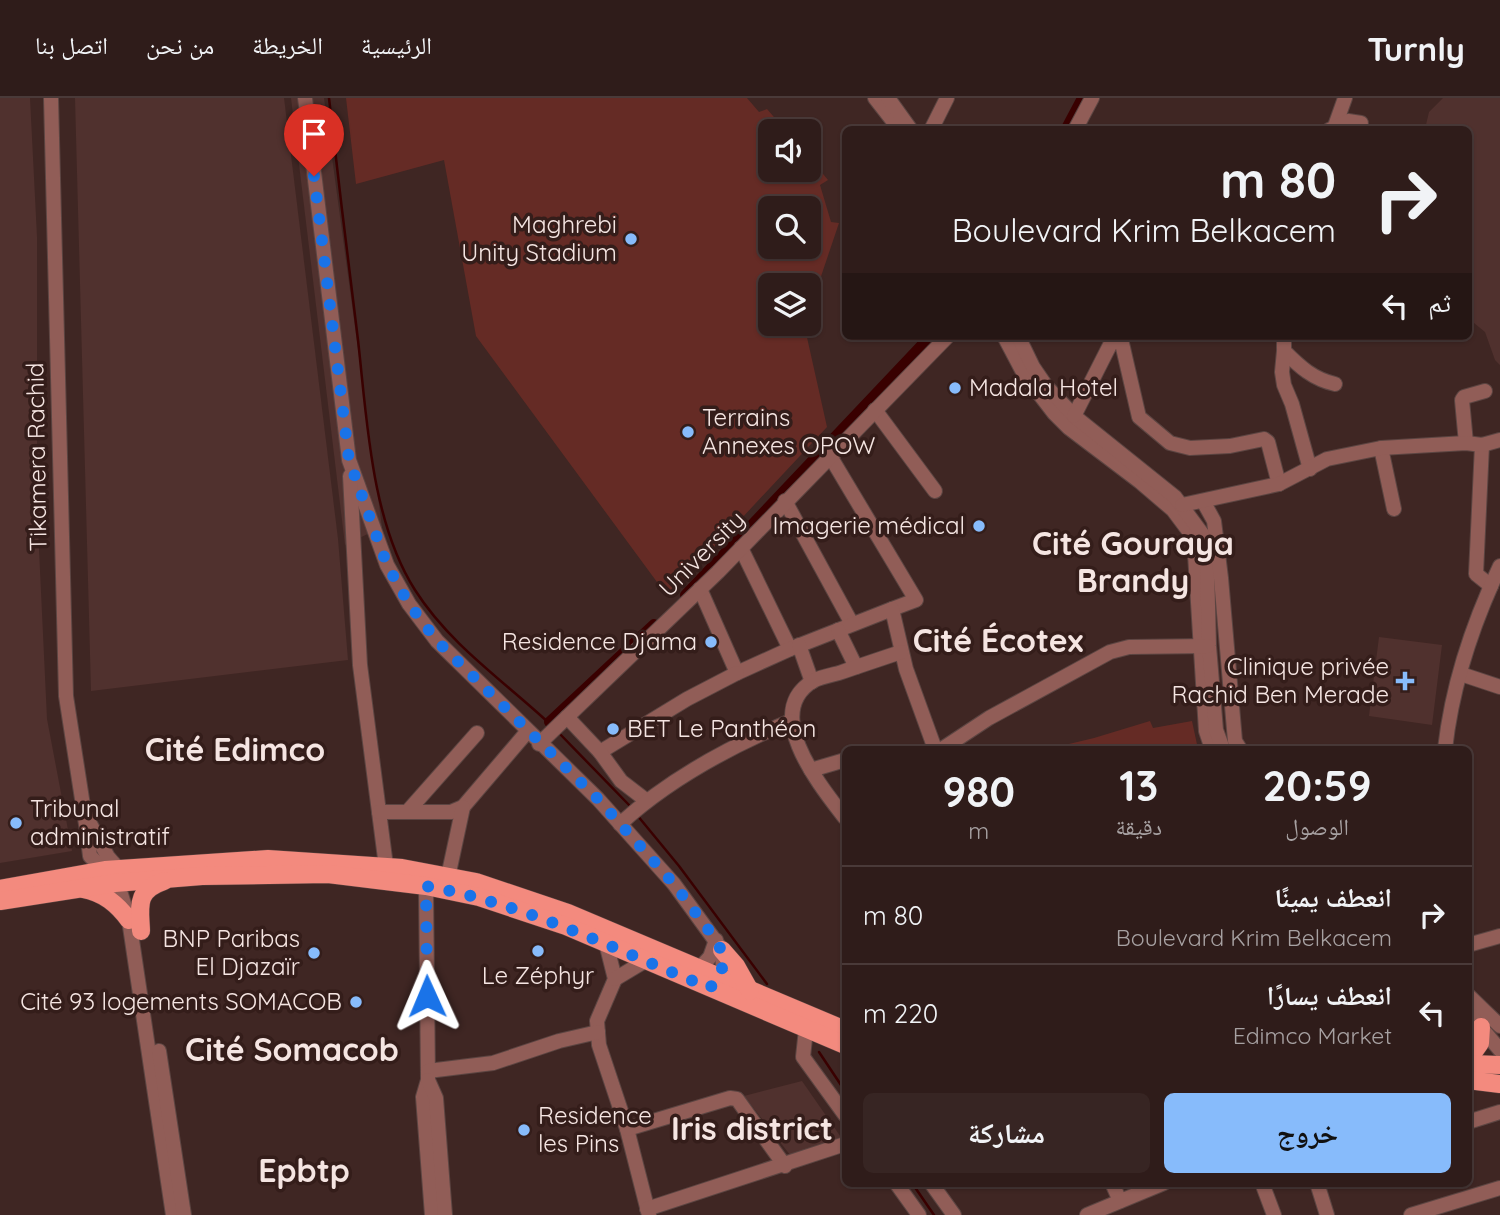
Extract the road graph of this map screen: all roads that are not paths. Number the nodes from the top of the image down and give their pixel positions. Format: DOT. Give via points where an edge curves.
graph roads {
  1 [pos="51,98"];
  2 [pos="305,98"];
  3 [pos="875,98"];
  4 [pos="888,98"];
  5 [pos="947,98"];
  6 [pos="1092,98"];
  7 [pos="1345,98"];
  8 [pos="1362,123"];
  9 [pos="897,126"];
  10 [pos="908,126"];
  11 [pos="933,126"];
  12 [pos="1077,126"];
  13 [pos="1333,126"];
  14 [pos="1337,126"];
  15 [pos="944,340"];
  16 [pos="1006,340"];
  17 [pos="1020,340"];
  18 [pos="1112,340"];
  19 [pos="1121,340"];
  20 [pos="1284,343"];
  21 [pos="1335,384"];
  22 [pos="1485,391"];
  23 [pos="876,410"];
  24 [pos="1074,416"];
  25 [pos="1500,440"];
  26 [pos="1474,444"];
  27 [pos="1381,448"];
  28 [pos="830,456"];
  29 [pos="349,460"];
  30 [pos="1310,469"];
  31 [pos="1279,484"];
  32 [pos="935,491"];
  33 [pos="1203,501"];
  34 [pos="785,502"];
  35 [pos="1182,505"];
  36 [pos="1394,509"];
  37 [pos="741,548"];
  38 [pos="1500,566"];
  39 [pos="1491,586"];
  40 [pos="700,589"];
  41 [pos="892,609"];
  42 [pos="852,624"];
  43 [pos="838,630"];
  44 [pos="1204,646"];
  45 [pos="795,647"];
  46 [pos="901,652"];
  47 [pos="856,667"];
  48 [pos="737,673"];
  49 [pos="1461,674"];
  50 [pos="812,681"];
  51 [pos="1500,687"];
  52 [pos="570,708"];
  53 [pos="791,721"];
  54 [pos="527,732"];
  55 [pos="477,733"];
  56 [pos="540,744"];
  57 [pos="934,746"];
  58 [pos="947,746"];
  59 [pos="1224,746"];
  60 [pos="1224,746"];
  61 [pos="1445,746"];
  62 [pos="600,752"];
  63 [pos="842,761"];
  64 [pos="811,770"];
  65 [pos="645,803"];
  66 [pos="463,807"];
  67 [pos="408,811"];
  68 [pos="379,812"];
  69 [pos="842,814"];
  70 [pos="622,823"];
  71 [pos="386,866"];
  72 [pos="116,875"];
  73 [pos="448,877"];
  74 [pos="176,878"];
  75 [pos="426,886"];
  76 [pos="80,888"];
  77 [pos="0,889"];
  78 [pos="0,901"];
  79 [pos="135,926"];
  80 [pos="1500,936"];
  81 [pos="606,943"];
  82 [pos="1472,943"];
  83 [pos="719,945"];
  84 [pos="645,961"];
  85 [pos="699,969"];
  86 [pos="615,979"];
  87 [pos="714,983"];
  88 [pos="750,991"];
  89 [pos="1472,999"];
  90 [pos="1472,1017"];
  91 [pos="1500,1026"];
  92 [pos="1481,1027"];
  93 [pos="806,1029"];
  94 [pos="842,1029"];
  95 [pos="598,1032"];
  96 [pos="842,1044"];
  97 [pos="1500,1050"];
  98 [pos="1472,1056"];
  99 [pos="1472,1062"];
  100 [pos="1500,1065"];
  101 [pos="428,1075"];
  102 [pos="1472,1080"];
  103 [pos="1500,1084"];
  104 [pos="842,1111"];
  105 [pos="1500,1112"];
  106 [pos="1472,1121"];
  107 [pos="627,1129"];
  108 [pos="842,1145"];
  109 [pos="785,1166"];
  110 [pos="899,1187"];
  111 [pos="934,1187"];
  112 [pos="1114,1187"];
  113 [pos="1154,1187"];
  114 [pos="1264,1187"];
  115 [pos="1318,1187"];
  116 [pos="1500,1188"];
  117 [pos="1120,1201"];
  118 [pos="648,1212"];
  119 [pos="173,1215"];
  120 [pos="184,1215"];
  121 [pos="432,1215"];
  122 [pos="445,1215"];
  123 [pos="919,1215"];
  124 [pos="954,1215"];
  125 [pos="1087,1215"];
  126 [pos="1274,1215"];
  127 [pos="1327,1215"];
  128 [pos="1411,1215"];
  1 -- 72 [label="street, Tikamera Rachid" via="66,696 84,814"];
  2 -- 29 [label="street"];
  3 -- 9 [label="street"];
  4 -- 10 [label="street"];
  5 -- 11 [label="street"];
  6 -- 12 [label="street"];
  7 -- 13 [label="street"];
  8 -- 14 [label="street" via="1348,121"];
  15 -- 23 [label="street, University"];
  16 -- 44 [label="street" via="1024,374 1054,413 1173,510 1194,538"];
  17 -- 24 [label="street" via="1046,386"];
  18 -- 24 [label="street"];
  19 -- 31 [label="street" via="1139,417 1170,443 1190,448 1264,439"];
  20 -- 21 [label="street" via="1302,369 1319,381"];
  20 -- 30 [label="street" via="1284,386"];
  22 -- 26 [label="street" via="1462,400"];
  23 -- 28 [label="street, University"];
  23 -- 32 [label="street"];
  24 -- 35 [label="street"];
  25 -- 26 [label="street"];
  26 -- 27 [label="street"];
  26 -- 39 [label="street" via="1476,574"];
  27 -- 30 [label="street" via="1327,459"];
  27 -- 36 [label="street"];
  28 -- 34 [label="street, University"];
  28 -- 41 [label="street" via="916,600"];
  29 -- 54 [label="street" via="387,565 409,604 437,641"];
  29 -- 68 [label="street" via="360,665"];
  30 -- 31 [label="street"];
  31 -- 33 [label="street"];
  33 -- 35 [label="street"];
  33 -- 60 [label="street" via="1214,521 1217,544"];
  34 -- 37 [label="street, University"];
  34 -- 42 [label="street"];
  35 -- 44 [label="street" via="1203,535 1207,566"];
  37 -- 40 [label="street, University"];
  37 -- 45 [label="street"];
  38 -- 39 [label="street"];
  39 -- 49 [label="street"];
  40 -- 48 [label="street"];
  40 -- 52 [label="street, University" via="668,613"];
  41 -- 42 [label="street"];
  41 -- 46 [label="street"];
  42 -- 43 [label="street"];
  43 -- 45 [label="street"];
  43 -- 47 [label="street"];
  44 -- 58 [label="street" via="1129,647 1110,652"];
  44 -- 59 [label="street" via="1216,730"];
  45 -- 48 [label="street"];
  45 -- 50 [label="street"];
  46 -- 47 [label="street"];
  46 -- 57 [label="street"];
  47 -- 50 [label="street"];
  48 -- 62 [label="street"];
  49 -- 51 [label="street"];
  49 -- 61 [label="street"];
  50 -- 53 [label="street" via="800,693"];
  52 -- 56 [label="street, University"];
  52 -- 62 [label="street"];
  53 -- 64 [label="street"];
  53 -- 65 [label="street" via="732,750"];
  54 -- 56 [label="street"];
  54 -- 66 [label="street"];
  55 -- 67 [label="street"];
  56 -- 70 [label="street"];
  62 -- 65 [label="street"];
  63 -- 64 [label="street"];
  64 -- 69 [label="street"];
  65 -- 70 [label="street"];
  66 -- 67 [label="street" via="451,812"];
  66 -- 73 [label="street"];
  67 -- 68 [label="street"];
  68 -- 71 [label="street"];
  70 -- 83 [label="street"];
  71 -- 72 [label="main road" via="268,859"];
  71 -- 73 [label="main road"];
  72 -- 74 [label="main road"];
  72 -- 76 [label="main road"];
  72 -- 77 [label="main road"];
  72 -- 79 [label="street, Tikamera Rachid" via="137,908"];
  73 -- 85 [label="main road" via="568,914"];
  74 -- 75 [label="main road" via="328,874"];
  74 -- 79 [label="main road" via="154,885 142,896"];
  75 -- 81 [label="main road" via="515,908"];
  75 -- 101 [label="street"];
  76 -- 78 [label="main road"];
  76 -- 79 [label="main road" via="110,899"];
  79 -- 119 [label="street"];
  79 -- 120 [label="street"];
  80 -- 82 [label="street"];
  81 -- 84 [label="main road"];
  81 -- 86 [label="street"];
  83 -- 85 [label="street"];
  83 -- 87 [label="street" via="724,962"];
  83 -- 88 [label="main road"];
  84 -- 86 [label="street"];
  84 -- 87 [label="main road"];
  85 -- 87 [label="main road"];
  86 -- 95 [label="street" via="597,1021"];
  87 -- 88 [label="main road"];
  87 -- 93 [label="main road"];
  88 -- 94 [label="main road"];
  89 -- 91 [label="street"];
  90 -- 92 [label="street"];
  92 -- 97 [label="street"];
  92 -- 98 [label="main road" via="1480,1043"];
  93 -- 96 [label="main road"];
  93 -- 104 [label="street" via="803,1057"];
  95 -- 101 [label="street" via="493,1063"];
  95 -- 107 [label="street"];
  99 -- 100 [label="main road"];
  101 -- 121 [label="street" via="423,1097"];
  101 -- 122 [label="street" via="436,1098"];
  102 -- 103 [label="main road"];
  105 -- 106 [label="street"];
  107 -- 109 [label="street" via="730,1098 737,1100"];
  107 -- 118 [label="street"];
  108 -- 109 [label="street"];
  109 -- 118 [label="street"];
  110 -- 123 [label="street"];
  111 -- 124 [label="street"];
  112 -- 117 [label="street"];
  113 -- 117 [label="street"];
  114 -- 126 [label="street"];
  115 -- 127 [label="street"];
  116 -- 128 [label="street"];
  117 -- 125 [label="street"];
}
